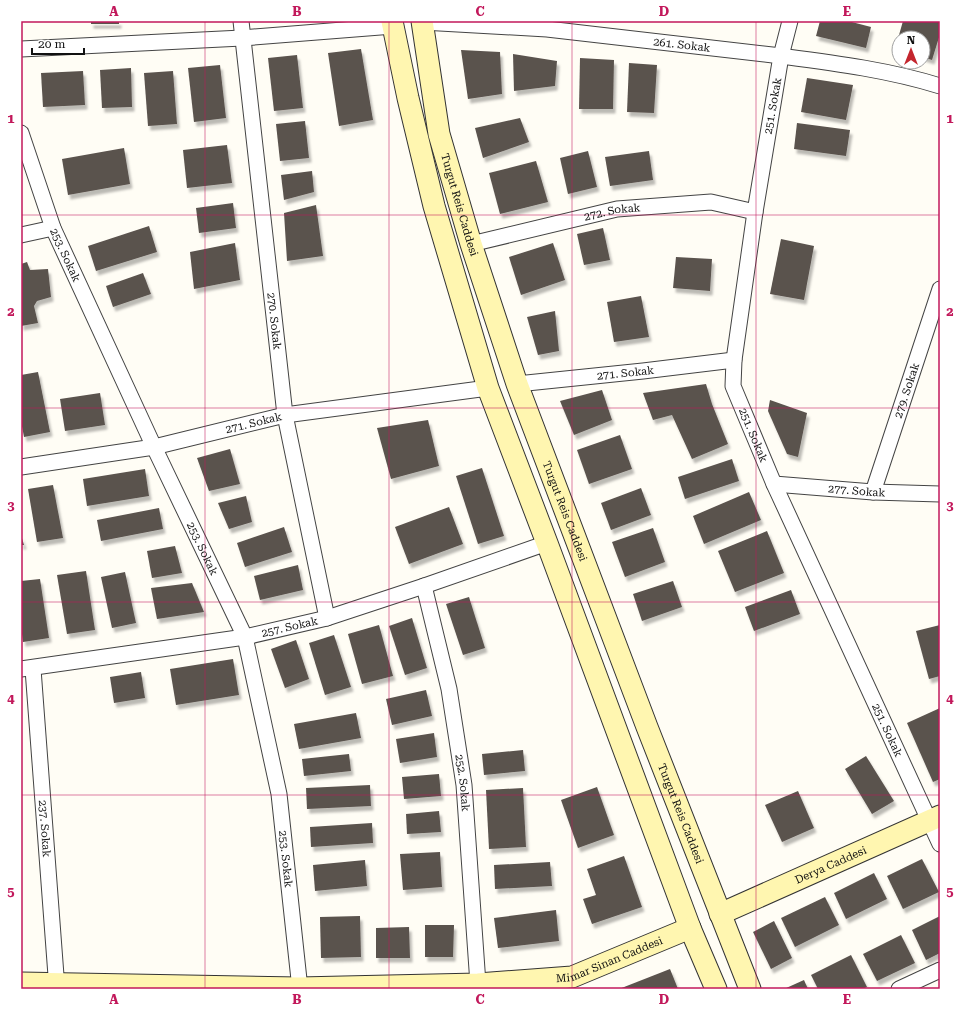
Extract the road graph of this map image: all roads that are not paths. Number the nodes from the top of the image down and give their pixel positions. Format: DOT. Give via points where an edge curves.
graph roads {
  1 [pos="241,21"];
  2 [pos="790,21"];
  3 [pos="422,22"];
  4 [pos="392,24"];
  5 [pos="547,25"];
  6 [pos="242,38"];
  7 [pos="21,49"];
  8 [pos="781,56"];
  9 [pos="940,86"];
  10 [pos="21,133"];
  11 [pos="755,212"];
  12 [pos="53,228"];
  13 [pos="21,235"];
  14 [pos="472,244"];
  15 [pos="940,290"];
  16 [pos="734,360"];
  17 [pos="517,384"];
  18 [pos="488,388"];
  19 [pos="286,415"];
  20 [pos="154,447"];
  21 [pos="21,467"];
  22 [pos="774,484"];
  23 [pos="873,492"];
  24 [pos="940,494"];
  25 [pos="547,543"];
  26 [pos="424,586"];
  27 [pos="328,618"];
  28 [pos="245,637"];
  29 [pos="27,669"];
  30 [pos="934,818"];
  31 [pos="940,844"];
  32 [pos="720,914"];
  33 [pos="690,928"];
  34 [pos="940,970"];
  35 [pos="21,983"];
  36 [pos="572,983"];
  37 [pos="478,984"];
  38 [pos="57,986"];
  39 [pos="299,988"];
  40 [pos="716,989"];
  41 [pos="750,989"];
  42 [pos="899,989"];
  1 -- 6 [label="street, 270. Sokak"];
  2 -- 8 [label="street, 251. Sokak"];
  3 -- 5 [label="street, 261. Sokak"];
  3 -- 14 [label="main road, Turgut Reis Caddesi" via="439,134"];
  4 -- 6 [label="street"];
  4 -- 18 [label="main road, Turgut Reis Caddesi" via="434,206"];
  5 -- 8 [label="street, 261. Sokak"];
  6 -- 7 [label="street"];
  6 -- 19 [label="street, 270. Sokak"];
  8 -- 9 [label="street, 261. Sokak" via="913,78"];
  8 -- 11 [label="street, 251. Sokak"];
  10 -- 12 [label="street, 253. Sokak"];
  11 -- 14 [label="street, 272. Sokak" via="711,202 617,209"];
  11 -- 16 [label="street, 251. Sokak"];
  12 -- 13 [label="street"];
  12 -- 20 [label="street, 253. Sokak"];
  14 -- 17 [label="main road, Turgut Reis Caddesi"];
  15 -- 23 [label="street, 279. Sokak"];
  16 -- 17 [label="street, 271. Sokak"];
  16 -- 22 [label="street, 251. Sokak" via="733,386"];
  17 -- 32 [label="main road, Turgut Reis Caddesi"];
  18 -- 19 [label="street, 271. Sokak"];
  18 -- 25 [label="main road, Turgut Reis Caddesi"];
  19 -- 20 [label="street, 271. Sokak"];
  19 -- 27 [label="street, 270. Sokak"];
  20 -- 21 [label="street, 271. Sokak"];
  20 -- 28 [label="street, 253. Sokak"];
  22 -- 23 [label="street, 277. Sokak"];
  22 -- 30 [label="street, 251. Sokak"];
  23 -- 24 [label="street, 277. Sokak"];
  25 -- 26 [label="street, 257. Sokak"];
  25 -- 33 [label="main road, Turgut Reis Caddesi"];
  26 -- 27 [label="street, 257. Sokak"];
  26 -- 37 [label="street, 252. Sokak" via="449,689 464,785"];
  27 -- 28 [label="street, 257. Sokak"];
  28 -- 29 [label="street, 257. Sokak"];
  28 -- 39 [label="street, 253. Sokak" via="279,794"];
  29 -- 38 [label="street, 237. Sokak"];
  30 -- 31 [label="street, 251. Sokak"];
  30 -- 32 [label="main road, Derya Caddesi"];
  32 -- 41 [label="main road, Turgut Reis Caddesi"];
  33 -- 36 [label="main road, Mimar Sinan Caddesi"];
  33 -- 40 [label="main road, Turgut Reis Caddesi"];
  34 -- 42 [label="street"];
  35 -- 38 [label="main road, Mimar Sinan Caddesi"];
  36 -- 37 [label="main road, Mimar Sinan Caddesi"];
  37 -- 39 [label="main road, Mimar Sinan Caddesi"];
  38 -- 39 [label="main road, Mimar Sinan Caddesi"];
}
